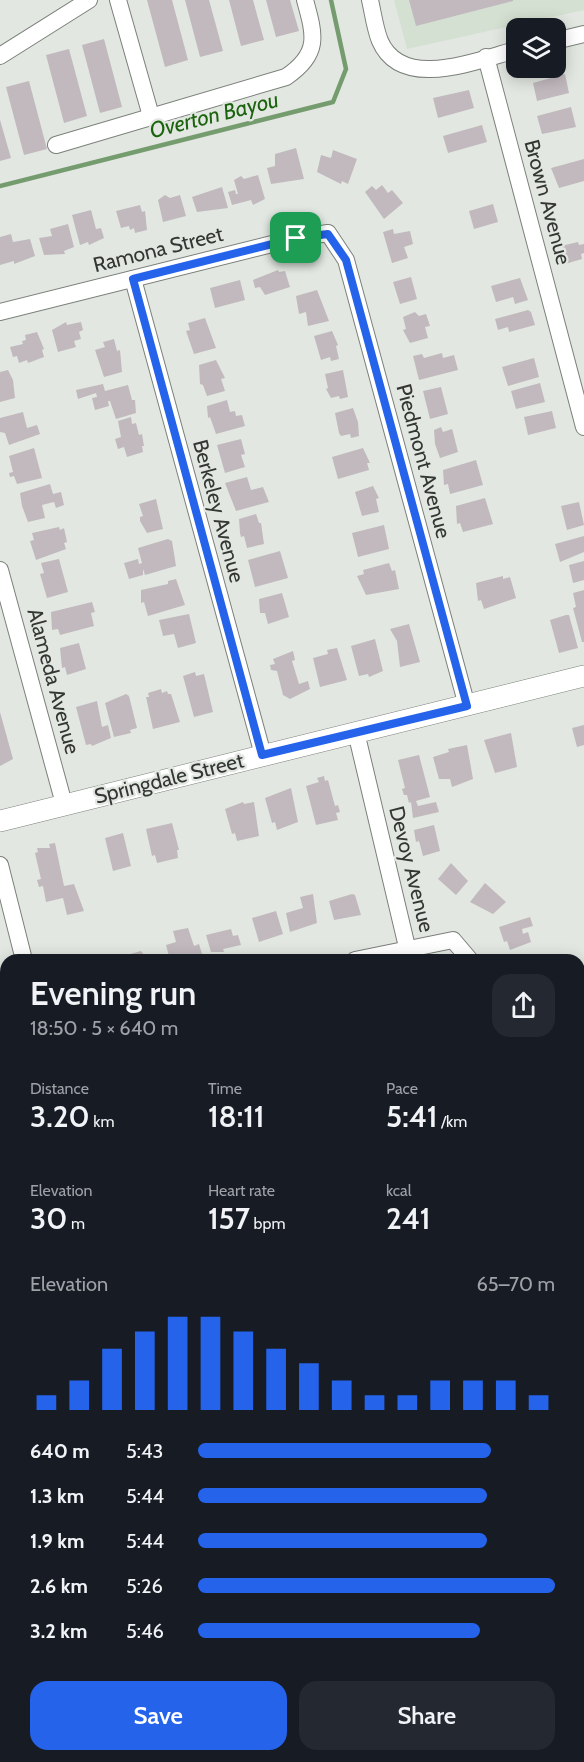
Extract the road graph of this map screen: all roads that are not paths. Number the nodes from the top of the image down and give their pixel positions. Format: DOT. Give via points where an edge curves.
graph roads {
  1 [pos="89,0"];
  2 [pos="118,0"];
  3 [pos="305,0"];
  4 [pos="370,0"];
  5 [pos="584,34"];
  6 [pos="566,38"];
  7 [pos="506,52"];
  8 [pos="0,56"];
  9 [pos="486,57"];
  10 [pos="151,116"];
  11 [pos="56,145"];
  12 [pos="328,234"];
  13 [pos="133,279"];
  14 [pos="0,312"];
  15 [pos="584,428"];
  16 [pos="0,570"];
  17 [pos="584,676"];
  18 [pos="467,706"];
  19 [pos="356,732"];
  20 [pos="262,755"];
  21 [pos="64,804"];
  22 [pos="0,821"];
  23 [pos="0,866"];
  24 [pos="407,947"];
  25 [pos="22,954"];
  26 [pos="379,954"];
  27 [pos="465,954"];
  1 -- 8 [label="street"];
  2 -- 10 [label="street"];
  3 -- 10 [label="street" via="314,46 304,65 286,77"];
  4 -- 9 [label="street" via="380,42 394,61 416,70"];
  5 -- 6 [label="street"];
  7 -- 9 [label="street"];
  9 -- 15 [label="street, Brown Avenue"];
  10 -- 11 [label="street"];
  12 -- 13 [label="street, Ramona Street" via="296,238"];
  12 -- 18 [label="street, Piedmont Avenue" via="346,260"];
  13 -- 14 [label="street, Ramona Street"];
  13 -- 20 [label="street, Berkeley Avenue"];
  16 -- 21 [label="street, Alameda Avenue"];
  17 -- 18 [label="street, Springdale Street"];
  18 -- 19 [label="street, Springdale Street"];
  19 -- 20 [label="street, Springdale Street"];
  19 -- 24 [label="street, Devoy Avenue"];
  20 -- 21 [label="street, Springdale Street"];
  21 -- 22 [label="street, Springdale Street"];
  23 -- 25 [label="street"];
  24 -- 26 [label="street"];
  24 -- 27 [label="street, Devoy Avenue" via="453,940"];
}
